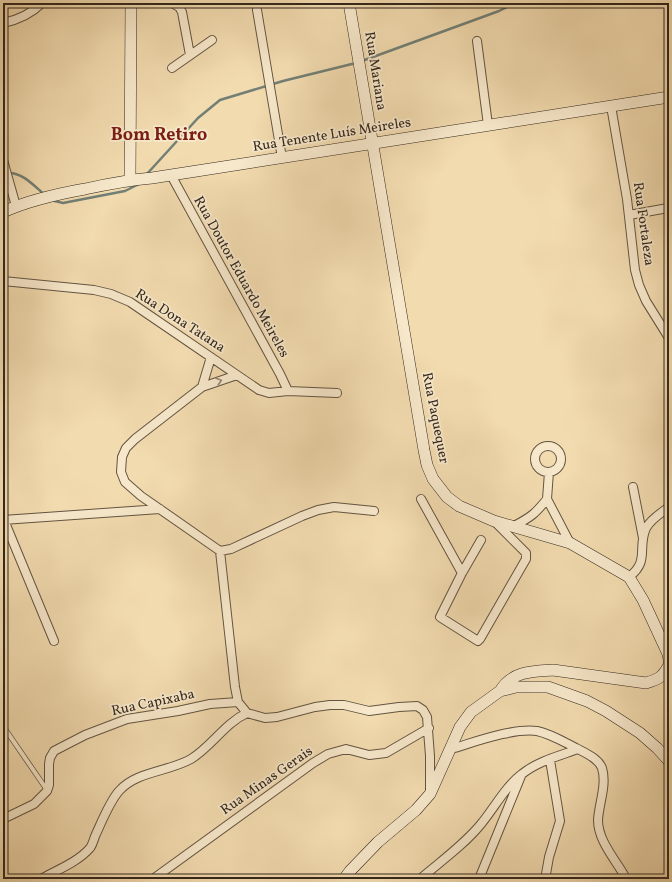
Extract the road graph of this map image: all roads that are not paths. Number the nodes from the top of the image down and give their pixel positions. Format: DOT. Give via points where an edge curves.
graph roads {
  1 [pos="42,3"];
  2 [pos="131,3"];
  3 [pos="172,3"];
  4 [pos="349,3"];
  5 [pos="258,10"];
  6 [pos="3,23"];
  7 [pos="212,40"];
  8 [pos="476,41"];
  9 [pos="190,55"];
  10 [pos="172,68"];
  11 [pos="669,97"];
  12 [pos="611,106"];
  13 [pos="488,125"];
  14 [pos="372,144"];
  15 [pos="282,158"];
  16 [pos="3,160"];
  17 [pos="171,175"];
  18 [pos="134,180"];
  19 [pos="16,206"];
  20 [pos="668,208"];
  21 [pos="3,212"];
  22 [pos="629,215"];
  23 [pos="3,281"];
  24 [pos="669,338"];
  25 [pos="211,357"];
  26 [pos="237,375"];
  27 [pos="202,386"];
  28 [pos="288,391"];
  29 [pos="337,392"];
  30 [pos="549,472"];
  31 [pos="633,487"];
  32 [pos="422,499"];
  33 [pos="547,499"];
  34 [pos="669,507"];
  35 [pos="160,509"];
  36 [pos="374,511"];
  37 [pos="4,520"];
  38 [pos="494,521"];
  39 [pos="514,526"];
  40 [pos="481,540"];
  41 [pos="643,540"];
  42 [pos="570,543"];
  43 [pos="220,551"];
  44 [pos="462,573"];
  45 [pos="629,577"];
  46 [pos="54,641"];
  47 [pos="669,660"];
  48 [pos="669,666"];
  49 [pos="500,690"];
  50 [pos="238,702"];
  51 [pos="248,713"];
  52 [pos="3,726"];
  53 [pos="429,728"];
  54 [pos="451,749"];
  55 [pos="578,749"];
  56 [pos="550,760"];
  57 [pos="669,761"];
  58 [pos="522,773"];
  59 [pos="47,790"];
  60 [pos="430,794"];
  61 [pos="3,819"];
  62 [pos="41,879"];
  63 [pos="153,879"];
  64 [pos="344,879"];
  65 [pos="420,879"];
  66 [pos="479,879"];
  67 [pos="547,879"];
  68 [pos="625,879"];
  1 -- 6 [label="street" via="28,15"];
  2 -- 18 [label="street"];
  3 -- 9 [label="street" via="182,12"];
  4 -- 14 [label="street, Rua Mariana"];
  5 -- 15 [label="street"];
  7 -- 9 [label="street"];
  8 -- 13 [label="street"];
  9 -- 10 [label="street"];
  11 -- 12 [label="street, Rua Tenente Luís Meireles"];
  12 -- 13 [label="street, Rua Tenente Luís Meireles"];
  12 -- 22 [label="street, Rua Fortaleza"];
  13 -- 14 [label="street, Rua Tenente Luís Meireles"];
  14 -- 15 [label="street, Rua Tenente Luís Meireles"];
  14 -- 38 [label="street, Rua Paquequer" via="427,465 433,479 447,497 459,506"];
  15 -- 17 [label="street, Rua Tenente Luís Meireles"];
  16 -- 19 [label="street"];
  17 -- 18 [label="street, Rua Tenente Luís Meireles"];
  17 -- 28 [label="street, Rua Doutor Eduardo Meireles"];
  18 -- 19 [label="street, Rua Tenente Luís Meireles"];
  19 -- 21 [label="street, Rua Tenente Luís Meireles"];
  20 -- 22 [label="street"];
  22 -- 24 [label="street, Rua Fortaleza" via="639,285"];
  23 -- 25 [label="street, Rua Dona Tatana" via="74,287 111,294 130,302"];
  25 -- 26 [label="street, Rua Dona Tatana"];
  25 -- 27 [label="street"];
  27 -- 26 [label="street, one-way"];
  26 -- 28 [label="street, Rua Dona Tatana" via="259,390"];
  27 -- 35 [label="street" via="135,439 126,448 122,457 125,482"];
  28 -- 29 [label="street, Rua Dona Tatana"];
  30 -- 33 [label="street"];
  31 -- 41 [label="street"];
  32 -- 44 [label="street"];
  33 -- 39 [label="street" via="529,519"];
  33 -- 42 [label="street"];
  34 -- 41 [label="street" via="648,524"];
  35 -- 37 [label="street"];
  35 -- 43 [label="street"];
  36 -- 43 [label="street" via="334,507 318,510 231,549"];
  37 -- 46 [label="street"];
  38 -- 39 [label="street, Rua Paquequer"];
  38 -- 44 [label="street" via="526,553 526,560 478,640 440,617"];
  39 -- 42 [label="street, Rua Paquequer"];
  40 -- 44 [label="street"];
  41 -- 45 [label="street" via="642,560"];
  42 -- 45 [label="street, Rua Paquequer"];
  43 -- 50 [label="street"];
  45 -- 47 [label="street" via="644,600"];
  48 -- 49 [label="street" via="664,675 646,683 537,670 513,677"];
  49 -- 54 [label="street" via="471,712 460,727"];
  49 -- 57 [label="street" via="548,687 587,702 640,733"];
  50 -- 51 [label="street"];
  50 -- 59 [label="street, Rua Capixaba" via="210,704 127,719 85,735 54,751 50,758"];
  51 -- 53 [label="street" via="265,718 330,704 369,711 417,706 423,710"];
  51 -- 62 [label="street" via="238,717 190,759 128,782 118,792 90,847 81,856"];
  52 -- 59 [label="lane"];
  53 -- 60 [label="street"];
  53 -- 63 [label="street, Rua Minas Gerais" via="386,753 369,755 346,750 328,754"];
  54 -- 55 [label="street" via="527,731 553,736"];
  54 -- 60 [label="street"];
  55 -- 56 [label="street"];
  55 -- 68 [label="street" via="591,756 602,767 599,828"];
  56 -- 58 [label="street" via="538,763"];
  56 -- 67 [label="street" via="560,821 549,857"];
  58 -- 65 [label="street" via="464,842"];
  58 -- 66 [label="street"];
  59 -- 61 [label="street" via="34,804"];
  60 -- 64 [label="street" via="416,810 378,842"];
}
